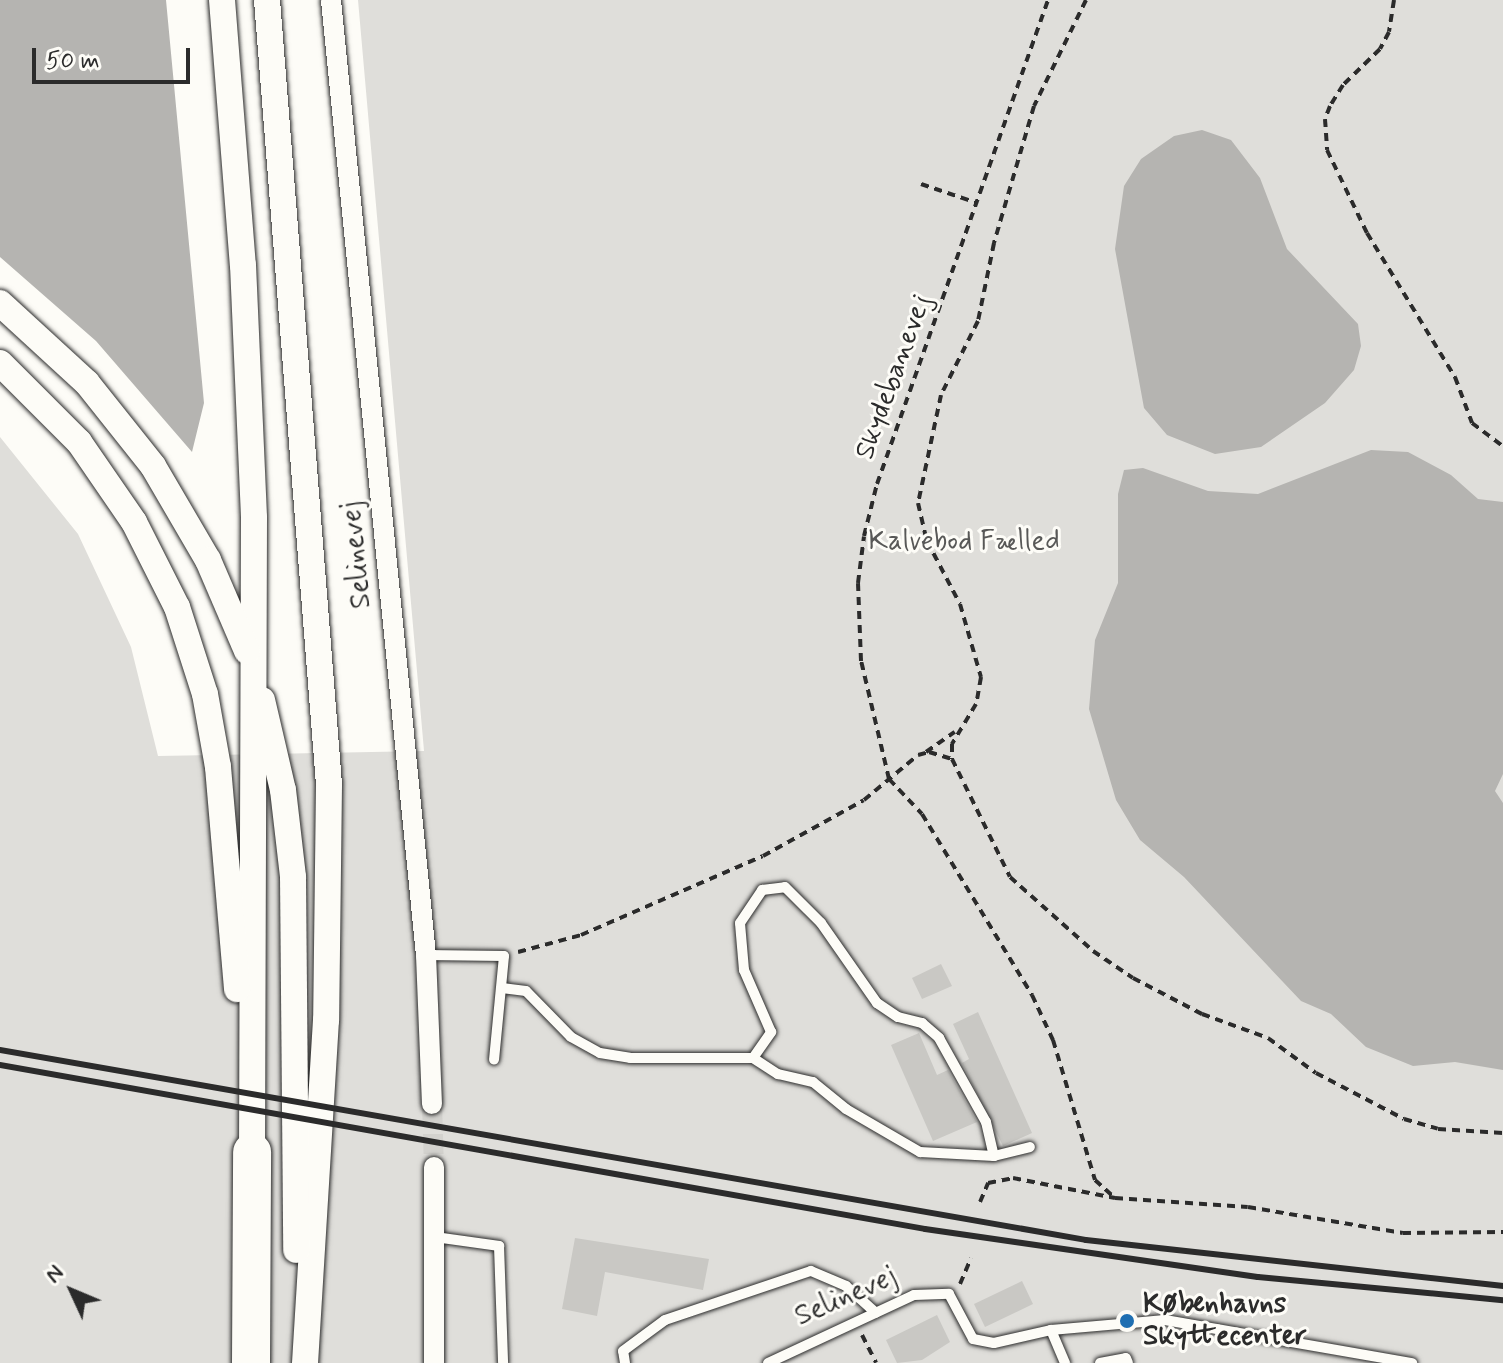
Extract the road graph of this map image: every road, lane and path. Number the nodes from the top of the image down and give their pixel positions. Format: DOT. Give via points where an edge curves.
graph roads {
  1 [pos="222,0"];
  2 [pos="267,0"];
  3 [pos="331,0"];
  4 [pos="1048,0"];
  5 [pos="1086,0"];
  6 [pos="1394,0"];
  7 [pos="921,184"];
  8 [pos="977,203"];
  9 [pos="0,303"];
  10 [pos="0,363"];
  11 [pos="1503,446"];
  12 [pos="253,669"];
  13 [pos="957,730"];
  14 [pos="918,755"];
  15 [pos="952,759"];
  16 [pos="889,779"];
  17 [pos="426,955"];
  18 [pos="504,956"];
  19 [pos="502,988"];
  20 [pos="753,1058"];
  21 [pos="494,1060"];
  22 [pos="432,1104"];
  23 [pos="1503,1133"];
  24 [pos="1030,1147"];
  25 [pos="252,1152"];
  26 [pos="994,1156"];
  27 [pos="434,1167"];
  28 [pos="1115,1198"];
  29 [pos="980,1202"];
  30 [pos="1503,1232"];
  31 [pos="435,1237"];
  32 [pos="971,1258"];
  33 [pos="949,1294"];
  34 [pos="876,1313"];
  35 [pos="855,1323"];
  36 [pos="1051,1330"];
  37 [pos="251,1363"];
  38 [pos="296,1363"];
  39 [pos="305,1363"];
  40 [pos="434,1363"];
  41 [pos="503,1363"];
  42 [pos="625,1363"];
  43 [pos="768,1363"];
  44 [pos="876,1363"];
  45 [pos="1065,1363"];
  46 [pos="1100,1363"];
  47 [pos="1128,1363"];
  48 [pos="1412,1363"];
  1 -- 12 [label="street" via="251,395"];
  2 -- 39 [label="street" via="329,785 326,1020"];
  3 -- 17 [label="street, Selinevej"];
  4 -- 8 [label="path, Skydebanevej"];
  5 -- 13 [label="path" via="1034,106 998,228 978,321 941,395 918,503 927,541 960,604 981,677 976,704"];
  6 -- 11 [label="path" via="1380,49 1343,85 1330,106 1325,119 1327,150 1367,233 1455,377 1472,423"];
  7 -- 8 [label="path"];
  8 -- 16 [label="path, Skydebanevej" via="864,536 858,583 861,661"];
  9 -- 12 [label="street" via="87,383 153,466 208,560"];
  10 -- 25 [label="street" via="79,442 134,522 177,607 200,679 218,767"];
  12 -- 25 [label="street"];
  12 -- 38 [label="street" via="283,790 293,877"];
  13 -- 14 [label="path"];
  13 -- 15 [label="path"];
  14 -- 15 [label="path" via="929,752"];
  14 -- 16 [label="path"];
  15 -- 23 [label="path" via="1010,877 1113,965 1182,1004 1268,1038 1316,1073 1404,1119 1448,1131"];
  16 -- 18 [label="path" via="864,800 763,856 581,935"];
  16 -- 28 [label="path" via="922,814 1032,995 1053,1040 1095,1180"];
  17 -- 18 [label="lane"];
  17 -- 22 [label="street, Selinevej"];
  18 -- 19 [label="lane"];
  19 -- 20 [label="lane" via="526,991 571,1037 600,1053 630,1058"];
  19 -- 21 [label="lane"];
  20 -- 26 [label="lane" via="778,1074 813,1082 846,1109 920,1152"];
  20 -- 26 [label="lane" via="771,1032 744,970 740,923 762,890 785,887 821,923 877,1003 898,1017 922,1023 939,1038 986,1122"];
  24 -- 26 [label="lane"];
  25 -- 37 [label="highway"];
  27 -- 31 [label="street"];
  28 -- 29 [label="path" via="1013,1178 988,1183"];
  28 -- 30 [label="path" via="1248,1207 1403,1233"];
  31 -- 40 [label="street"];
  31 -- 41 [label="lane" via="499,1246"];
  32 -- 33 [label="path" via="962,1282"];
  33 -- 34 [label="lane, Selinevej" via="914,1295"];
  33 -- 36 [label="lane" via="973,1339 994,1343"];
  34 -- 35 [label="lane, Selinevej"];
  34 -- 42 [label="lane" via="846,1286 811,1271 665,1320 623,1351"];
  35 -- 43 [label="lane, Selinevej"];
  35 -- 44 [label="path"];
  36 -- 45 [label="lane"];
  36 -- 48 [label="lane" via="1179,1321"];
  46 -- 47 [label="lane" via="1126,1358"];
}
